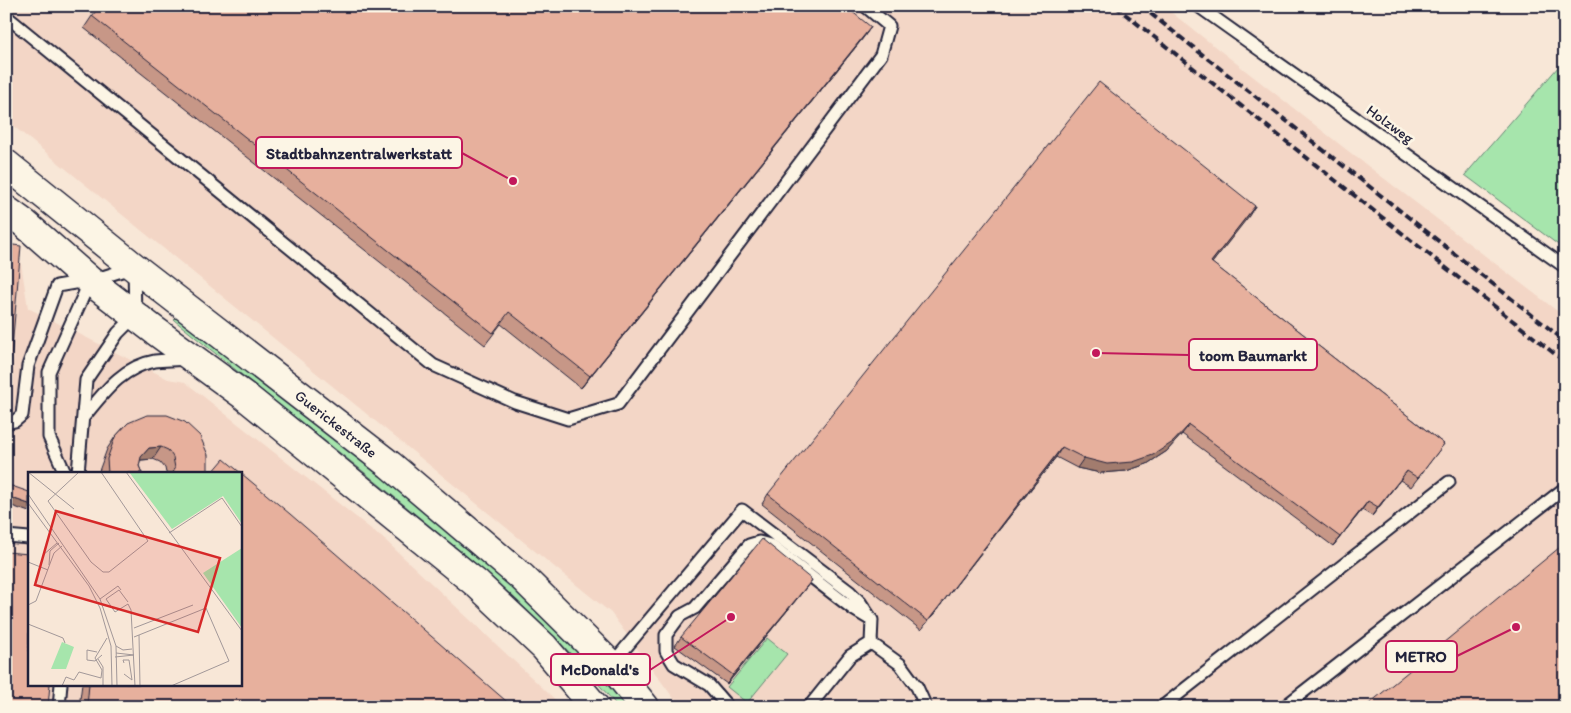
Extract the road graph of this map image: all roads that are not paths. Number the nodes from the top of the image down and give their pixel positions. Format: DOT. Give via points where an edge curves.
graph roads {
  1 [pos="865,6"];
  2 [pos="1198,6"];
  3 [pos="6,16"];
  4 [pos="6,164"];
  5 [pos="6,210"];
  6 [pos="134,267"];
  7 [pos="1565,267"];
  8 [pos="90,281"];
  9 [pos="135,316"];
  10 [pos="193,358"];
  11 [pos="83,418"];
  12 [pos="6,423"];
  13 [pos="65,472"];
  14 [pos="78,472"];
  15 [pos="1449,482"];
  16 [pos="1565,488"];
  17 [pos="6,536"];
  18 [pos="28,538"];
  19 [pos="872,620"];
  20 [pos="871,644"];
  21 [pos="611,665"];
  22 [pos="61,686"];
  23 [pos="59,707"];
  24 [pos="595,707"];
  25 [pos="645,707"];
  26 [pos="728,707"];
  27 [pos="809,707"];
  28 [pos="926,707"];
  29 [pos="1162,707"];
  30 [pos="1284,707"];
  1 -- 3 [label="lane" via="889,26 881,55 618,404 568,419 515,402 433,365"];
  2 -- 7 [label="lane, Holzweg"];
  4 -- 6 [label="main road, Guerickestraße"];
  5 -- 8 [label="main road"];
  6 -- 8 [label="lane"];
  6 -- 9 [label="lane"];
  6 -- 21 [label="main road, Guerickestraße" via="390,465 522,577"];
  8 -- 9 [label="main road"];
  8 -- 12 [label="lane" via="57,286 28,366 22,415"];
  8 -- 13 [label="lane" via="49,372 49,437"];
  9 -- 10 [label="main road"];
  9 -- 11 [label="lane" via="118,333 86,380"];
  10 -- 11 [label="lane" via="154,361 132,368 113,382"];
  10 -- 24 [label="main road" via="477,584 544,647"];
  11 -- 14 [label="lane"];
  15 -- 29 [label="lane"];
  16 -- 30 [label="lane"];
  17 -- 18 [label="lane"];
  19 -- 20 [label="lane"];
  19 -- 21 [label="lane" via="850,592 742,510"];
  19 -- 26 [label="lane" via="770,545 759,542 749,545 695,608 680,616 666,635 666,650 674,664 709,685"];
  20 -- 27 [label="lane" via="850,656"];
  20 -- 28 [label="lane" via="900,664 917,687"];
  21 -- 25 [label="main road, Guerickestraße"];
  22 -- 23 [label="lane"];
}
